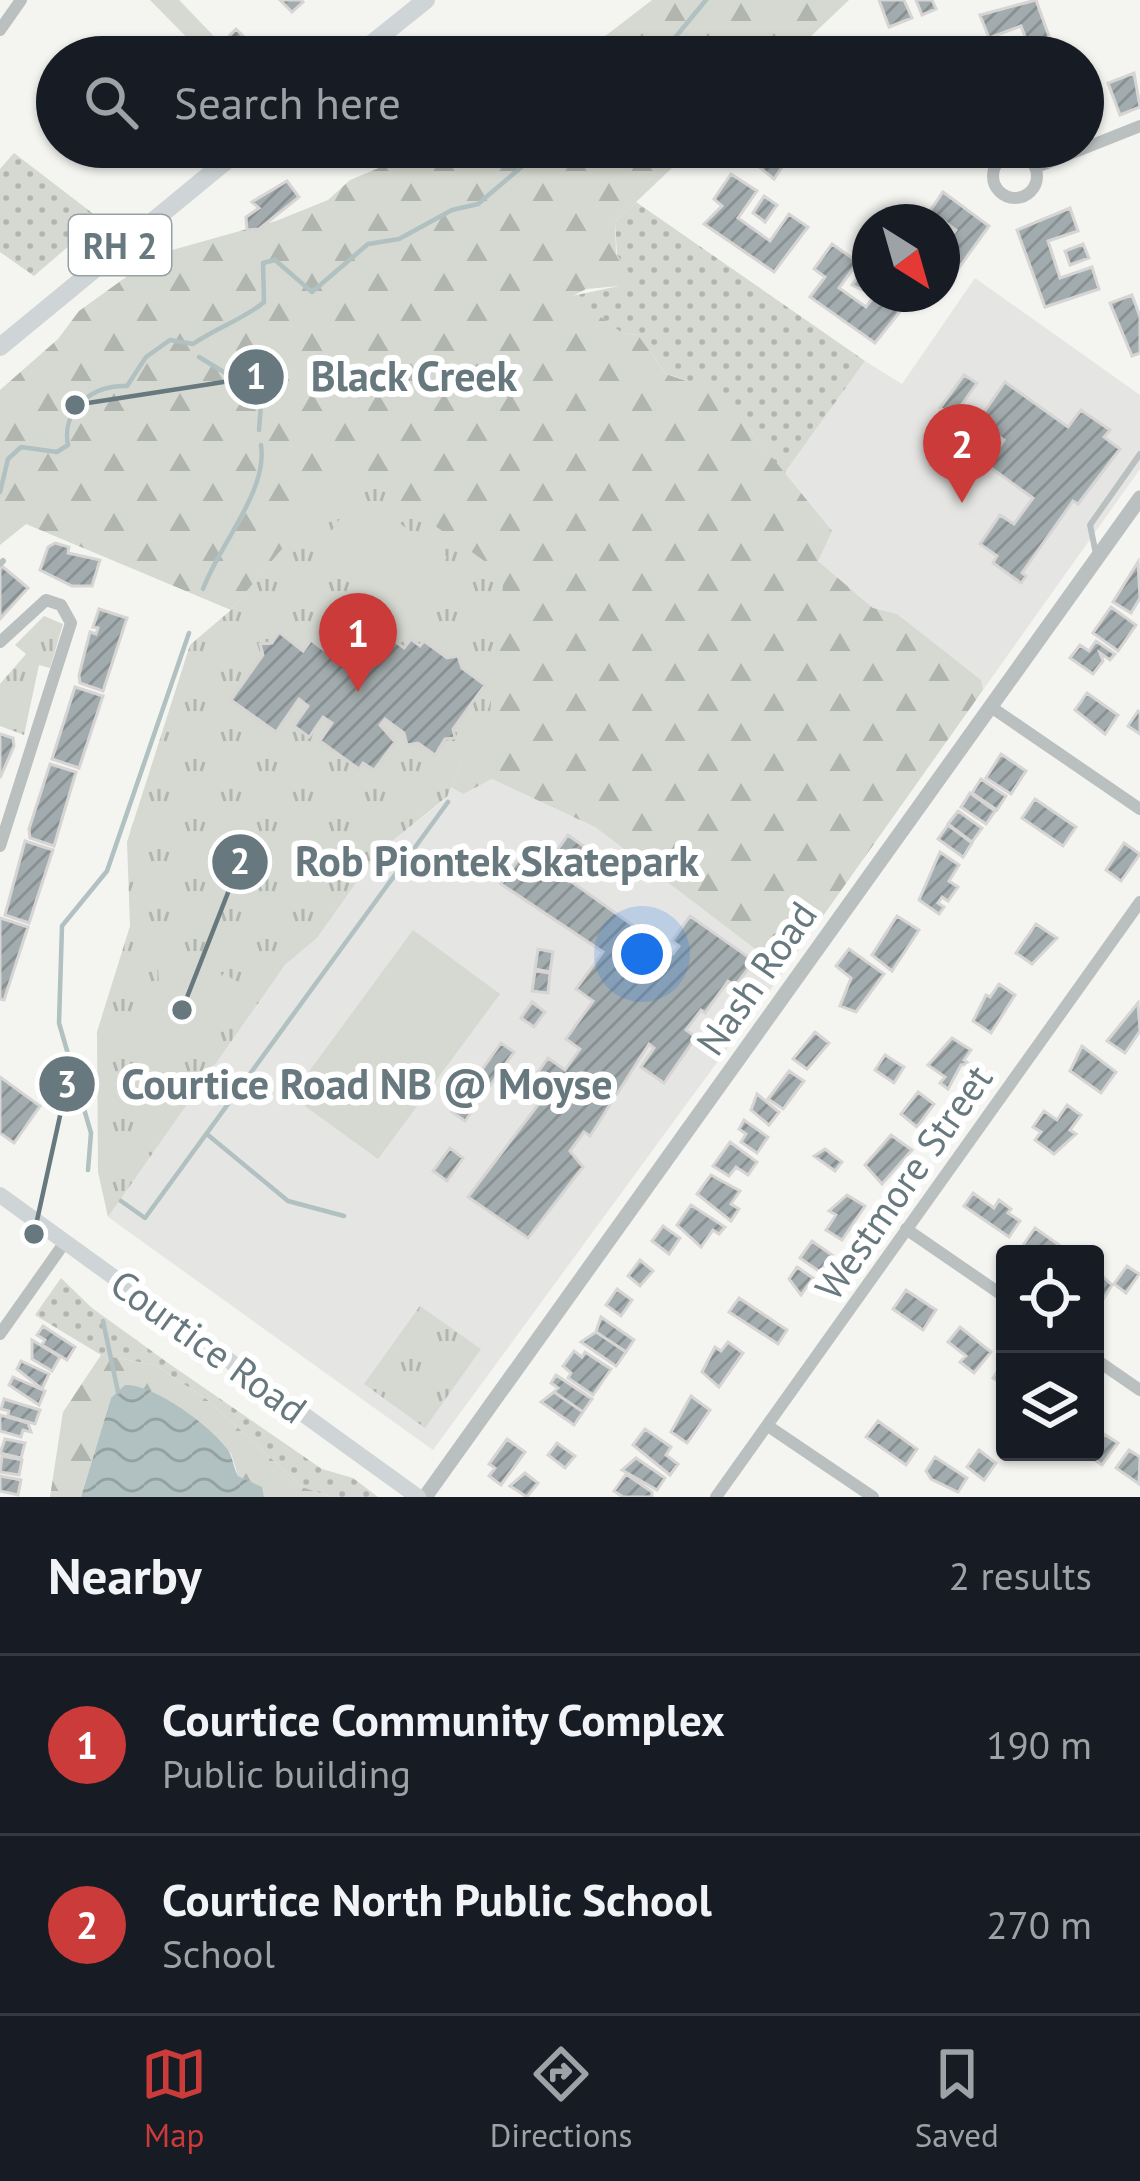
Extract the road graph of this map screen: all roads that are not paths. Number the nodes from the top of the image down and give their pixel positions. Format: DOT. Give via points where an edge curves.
graph roads {
  1 [pos="20,0"];
  2 [pos="426,0"];
  3 [pos="0,30"];
  4 [pos="381,36"];
  5 [pos="1140,126"];
  6 [pos="1104,140"];
  7 [pos="217,168"];
  8 [pos="0,346"];
  9 [pos="1140,454"];
  10 [pos="1140,498"];
  11 [pos="1097,558"];
  12 [pos="0,642"];
  13 [pos="991,707"];
  14 [pos="1140,809"];
  15 [pos="0,846"];
  16 [pos="1140,902"];
  17 [pos="0,1195"];
  18 [pos="906,1229"];
  19 [pos="64,1242"];
  20 [pos="996,1291"];
  21 [pos="0,1334"];
  22 [pos="1104,1365"];
  23 [pos="1140,1390"];
  24 [pos="768,1426"];
  25 [pos="422,1497"];
  26 [pos="716,1497"];
  27 [pos="873,1497"];
  1 -- 3 [label="street"];
  2 -- 4 [label="main road"];
  5 -- 6 [label="street"];
  7 -- 8 [label="main road, RH 2"];
  9 -- 11 [label="lane" via="1090,525"];
  10 -- 11 [label="street, Nash Road"];
  11 -- 13 [label="street, Nash Road"];
  12 -- 15 [label="street" via="46,600 61,605 71,623"];
  13 -- 14 [label="street"];
  13 -- 25 [label="street, Nash Road"];
  16 -- 18 [label="street, Westmore Street"];
  17 -- 19 [label="main road, Courtice Road"];
  18 -- 20 [label="street"];
  18 -- 24 [label="street, Westmore Street"];
  19 -- 21 [label="street"];
  19 -- 25 [label="main road, Courtice Road"];
  22 -- 23 [label="street"];
  24 -- 26 [label="street, Westmore Street"];
  24 -- 27 [label="street"];
}
